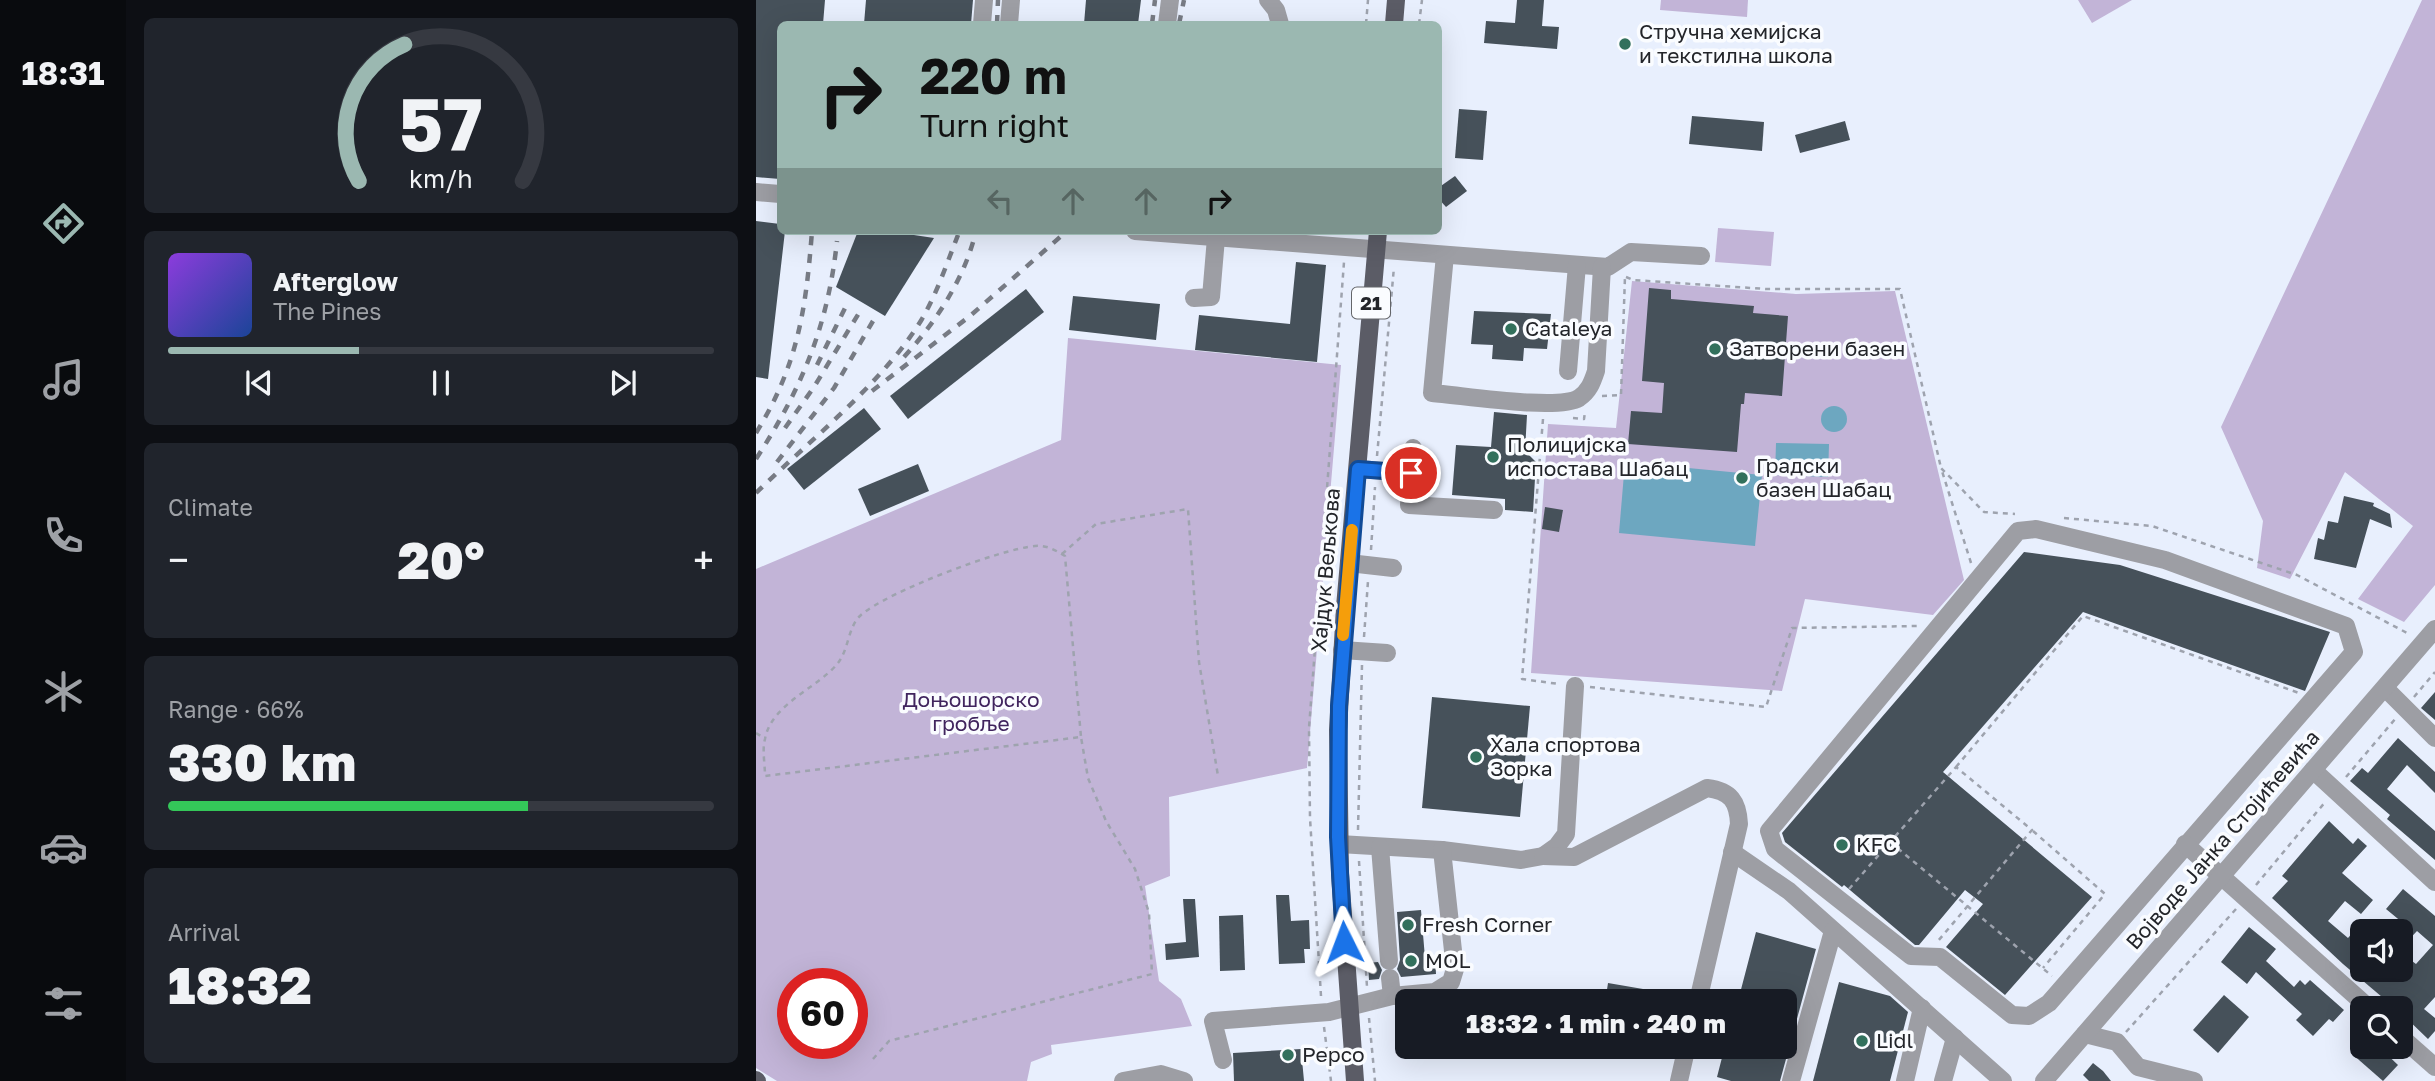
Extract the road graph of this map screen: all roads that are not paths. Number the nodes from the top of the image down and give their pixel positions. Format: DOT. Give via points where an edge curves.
graph roads {
  1 [pos="984,0"];
  2 [pos="1011,0"];
  3 [pos="1170,0"];
  4 [pos="1268,0"];
  5 [pos="1396,0"];
  6 [pos="982,21"];
  7 [pos="1009,21"];
  8 [pos="1167,21"];
  9 [pos="1279,21"];
  10 [pos="1394,21"];
  11 [pos="756,192"];
  12 [pos="777,194"];
  13 [pos="1181,235"];
  14 [pos="1261,235"];
  15 [pos="1216,238"];
  16 [pos="1377,240"];
  17 [pos="1445,254"];
  18 [pos="1701,256"];
  19 [pos="1577,265"];
  20 [pos="1605,267"];
  21 [pos="1194,298"];
  22 [pos="1567,371"];
  23 [pos="1413,448"];
  24 [pos="1358,469"];
  25 [pos="1411,473"];
  26 [pos="1494,510"];
  27 [pos="1349,564"];
  28 [pos="1393,568"];
  29 [pos="2435,629"];
  30 [pos="1342,650"];
  31 [pos="1387,653"];
  32 [pos="1575,685"];
  33 [pos="2385,688"];
  34 [pos="2435,738"];
  35 [pos="2313,770"];
  36 [pos="1339,844"];
  37 [pos="2185,844"];
  38 [pos="1380,847"];
  39 [pos="1442,850"];
  40 [pos="1732,852"];
  41 [pos="1543,856"];
  42 [pos="2221,878"];
  43 [pos="2435,882"];
  44 [pos="1833,931"];
  45 [pos="1390,979"];
  46 [pos="1701,989"];
  47 [pos="2356,996"];
  48 [pos="1348,1008"];
  49 [pos="1922,1009"];
  50 [pos="2085,1034"];
  51 [pos="1955,1038"];
  52 [pos="2413,1048"];
  53 [pos="1684,1059"];
  54 [pos="1223,1060"];
  55 [pos="2435,1067"];
  56 [pos="1982,1073"];
  57 [pos="1356,1080"];
  58 [pos="1123,1081"];
  59 [pos="1184,1081"];
  60 [pos="1679,1081"];
  61 [pos="1790,1081"];
  62 [pos="1905,1081"];
  63 [pos="1943,1081"];
  64 [pos="2003,1081"];
  65 [pos="2044,1081"];
  66 [pos="2194,1081"];
  1 -- 6 [label="street"];
  2 -- 7 [label="street"];
  3 -- 8 [label="street"];
  4 -- 9 [label="street"];
  5 -- 10 [label="main road"];
  11 -- 12 [label="street"];
  13 -- 15 [label="street"];
  14 -- 15 [label="street"];
  14 -- 16 [label="street" via="1346,246"];
  15 -- 21 [label="street" via="1211,297"];
  16 -- 17 [label="street"];
  16 -- 24 [label="main road, Хајдук Вељкова / 21"];
  17 -- 19 [label="street"];
  17 -- 20 [label="street" via="1432,393 1556,404 1579,397 1591,386"];
  18 -- 20 [label="street" via="1630,252"];
  19 -- 20 [label="street"];
  19 -- 22 [label="street"];
  23 -- 25 [label="street"];
  24 -- 25 [label="street"];
  24 -- 27 [label="main road, Хајдук Вељкова / 21"];
  25 -- 26 [label="street" via="1409,505"];
  27 -- 28 [label="street"];
  27 -- 30 [label="main road, Хајдук Вељкова / 21"];
  29 -- 33 [label="street, Војводе Јанка Стојићевића"];
  30 -- 31 [label="street"];
  30 -- 36 [label="main road, Хајдук Вељкова / 21"];
  32 -- 41 [label="street" via="1566,834"];
  33 -- 34 [label="street"];
  33 -- 35 [label="street, Војводе Јанка Стојићевића"];
  35 -- 42 [label="street, Војводе Јанка Стојићевића"];
  35 -- 43 [label="street"];
  36 -- 38 [label="street"];
  36 -- 48 [label="main road, Хајдук Вељкова / 21"];
  37 -- 37 [label="street" via="2354,652 2346,626 2165,559 2036,529 2018,531 1769,831 1775,849 1911,956 1940,957 2012,1015 2029,1016 2049,1003"];
  37 -- 42 [label="street"];
  38 -- 39 [label="street"];
  38 -- 45 [label="street"];
  39 -- 41 [label="street" via="1521,860"];
  39 -- 45 [label="street" via="1454,977 1434,992"];
  40 -- 41 [label="street" via="1738,806 1723,790 1707,788 1574,857"];
  40 -- 44 [label="street" via="1789,891"];
  40 -- 46 [label="street"];
  42 -- 47 [label="street"];
  42 -- 50 [label="street, Војводе Јанка Стојићевића"];
  44 -- 49 [label="street"];
  44 -- 61 [label="street"];
  45 -- 48 [label="street"];
  48 -- 54 [label="street" via="1213,1021"];
  48 -- 57 [label="main road, Хајдук Вељкова / 21"];
  49 -- 51 [label="street"];
  49 -- 62 [label="street"];
  50 -- 65 [label="street, Војводе Јанка Стојићевића"];
  50 -- 66 [label="street" via="2117,1042 2138,1067"];
  51 -- 56 [label="street"];
  51 -- 63 [label="street"];
  52 -- 55 [label="street"];
  53 -- 60 [label="street"];
  56 -- 64 [label="street"];
  58 -- 59 [label="street" via="1161,1074"];
}
